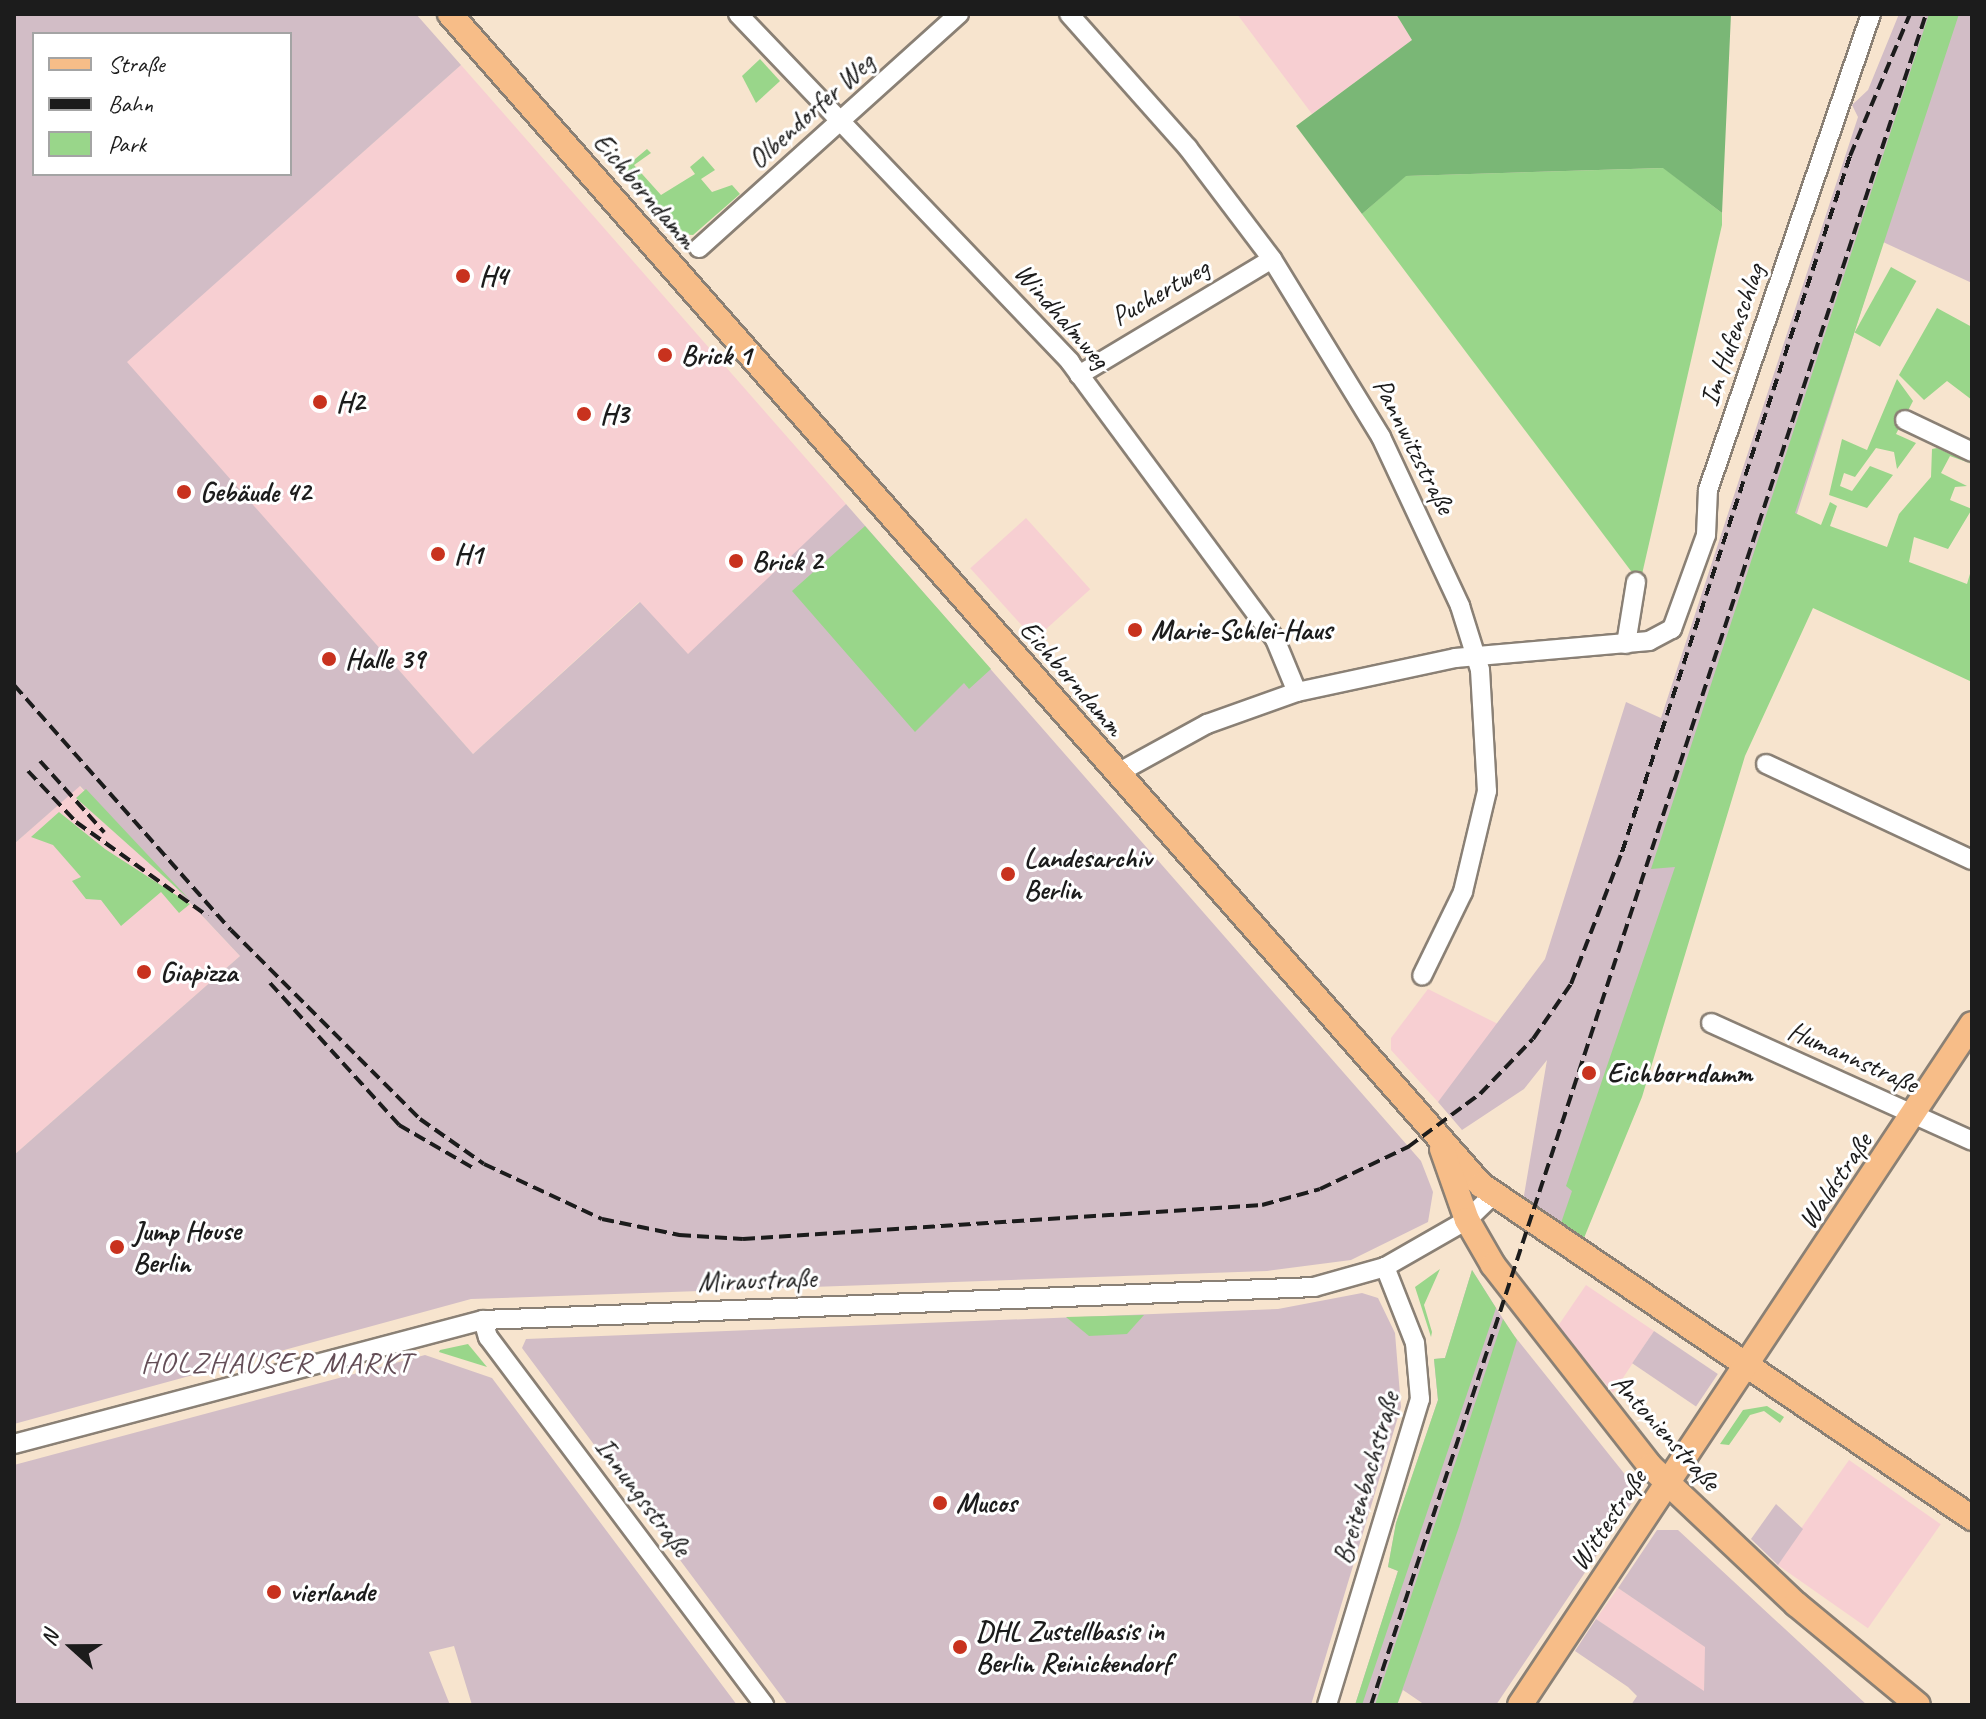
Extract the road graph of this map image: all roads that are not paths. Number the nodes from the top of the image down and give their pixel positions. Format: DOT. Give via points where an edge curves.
graph roads {
  1 [pos="450,14"];
  2 [pos="738,14"];
  3 [pos="959,14"];
  4 [pos="1069,14"];
  5 [pos="1871,14"];
  6 [pos="846,120"];
  7 [pos="699,248"];
  8 [pos="1272,259"];
  9 [pos="1079,375"];
  10 [pos="1905,420"];
  11 [pos="1972,452"];
  12 [pos="1636,582"];
  13 [pos="1626,644"];
  14 [pos="1476,656"];
  15 [pos="1297,692"];
  16 [pos="1766,764"];
  17 [pos="1116,774"];
  18 [pos="1972,860"];
  19 [pos="1422,976"];
  20 [pos="1711,1023"];
  21 [pos="1972,1024"];
  22 [pos="1915,1115"];
  23 [pos="1972,1141"];
  24 [pos="1440,1143"];
  25 [pos="1492,1196"];
  26 [pos="1467,1220"];
  27 [pos="1385,1267"];
  28 [pos="483,1320"];
  29 [pos="1746,1369"];
  30 [pos="14,1444"];
  31 [pos="1668,1484"];
  32 [pos="1972,1518"];
  33 [pos="764,1705"];
  34 [pos="1327,1705"];
  35 [pos="1520,1705"];
  36 [pos="1918,1705"];
  1 -- 17 [label="main road, Eichborndamm"];
  2 -- 6 [label="street, Windhalmweg"];
  3 -- 6 [label="street, Olbendorfer Weg"];
  4 -- 8 [label="street, Pannwitzstraße" via="1188,148"];
  5 -- 13 [label="street, Im Hufenschlag" via="1708,490 1706,535 1672,629"];
  6 -- 7 [label="street, Olbendorfer Weg"];
  6 -- 9 [label="street, Windhalmweg"];
  8 -- 9 [label="street, Puchertweg"];
  8 -- 14 [label="street, Pannwitzstraße" via="1399,471"];
  9 -- 15 [label="street, Windhalmweg" via="1275,639"];
  10 -- 11 [label="street"];
  12 -- 13 [label="street"];
  13 -- 14 [label="street, Im Hufenschlag"];
  14 -- 15 [label="street, Im Hufenschlag"];
  14 -- 19 [label="street, Pannwitzstraße" via="1488,738 1483,816 1463,892"];
  15 -- 17 [label="street, Im Hufenschlag" via="1207,724"];
  16 -- 18 [label="street"];
  17 -- 24 [label="main road, Eichborndamm" via="1367,1044"];
  20 -- 22 [label="street, Humannstraße"];
  21 -- 22 [label="main road, Waldstraße"];
  22 -- 23 [label="street, Humannstraße"];
  22 -- 29 [label="main road, Waldstraße"];
  24 -- 25 [label="main road, Eichborndamm"];
  24 -- 26 [label="main road, Antonienstraße"];
  25 -- 26 [label="street, Miraustraße"];
  25 -- 29 [label="main road, Eichborndamm"];
  26 -- 27 [label="street, Miraustraße"];
  26 -- 31 [label="main road, Antonienstraße" via="1525,1312"];
  27 -- 28 [label="street, Miraustraße" via="1333,1284 1270,1291"];
  27 -- 34 [label="street, Breitenbachstraße" via="1415,1343 1420,1399"];
  28 -- 30 [label="street, Miraustraße"];
  28 -- 33 [label="street, Innungsstraße" via="488,1337"];
  29 -- 31 [label="main road, Wittestraße"];
  29 -- 32 [label="main road, Eichborndamm"];
  31 -- 35 [label="main road, Wittestraße"];
  31 -- 36 [label="main road, Antonienstraße"];
}
